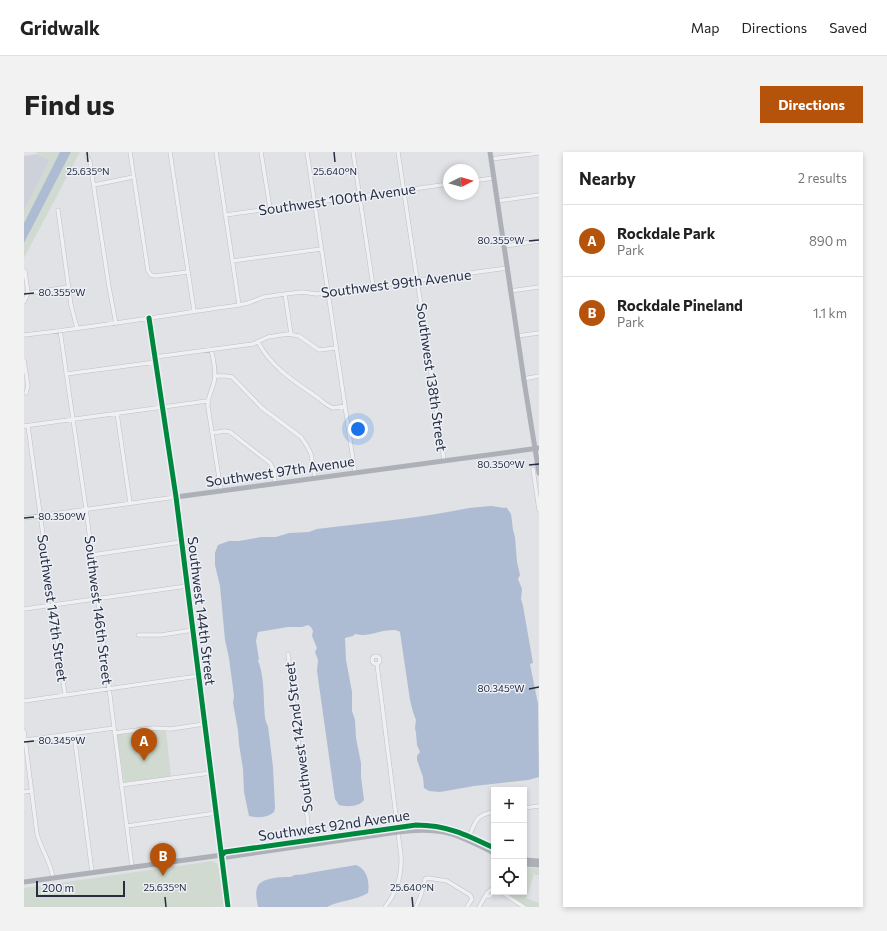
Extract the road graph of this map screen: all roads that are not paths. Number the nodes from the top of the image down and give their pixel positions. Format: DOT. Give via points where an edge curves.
graph roads {
  1 [pos="130,152"];
  2 [pos="170,152"];
  3 [pos="216,152"];
  4 [pos="261,152"];
  5 [pos="307,152"];
  6 [pos="353,152"];
  7 [pos="398,152"];
  8 [pos="490,152"];
  9 [pos="539,153"];
  10 [pos="87,156"];
  11 [pos="491,159"];
  12 [pos="134,177"];
  13 [pos="494,178"];
  14 [pos="479,180"];
  15 [pos="94,184"];
  16 [pos="443,185"];
  17 [pos="404,190"];
  18 [pos="539,195"];
  19 [pos="359,196"];
  20 [pos="497,201"];
  21 [pos="314,203"];
  22 [pos="270,208"];
  23 [pos="58,210"];
  24 [pos="225,214"];
  25 [pos="539,241"];
  26 [pos="504,246"];
  27 [pos="321,249"];
  28 [pos="232,261"];
  29 [pos="507,268"];
  30 [pos="25,271"];
  31 [pos="188,272"];
  32 [pos="418,280"];
  33 [pos="373,286"];
  34 [pos="69,287"];
  35 [pos="539,287"];
  36 [pos="510,292"];
  37 [pos="28,293"];
  38 [pos="328,293"];
  39 [pos="285,294"];
  40 [pos="24,302"];
  41 [pos="239,305"];
  42 [pos="194,311"];
  43 [pos="149,318"];
  44 [pos="116,324"];
  45 [pos="76,328"];
  46 [pos="60,330"];
  47 [pos="539,333"];
  48 [pos="291,334"];
  49 [pos="24,335"];
  50 [pos="517,336"];
  51 [pos="258,342"];
  52 [pos="336,348"];
  53 [pos="211,349"];
  54 [pos="155,357"];
  55 [pos="24,360"];
  56 [pos="156,362"];
  57 [pos="66,374"];
  58 [pos="215,376"];
  59 [pos="539,376"];
  60 [pos="523,379"];
  61 [pos="26,393"];
  62 [pos="207,401"];
  63 [pos="345,406"];
  64 [pos="162,407"];
  65 [pos="117,413"];
  66 [pos="73,420"];
  67 [pos="26,426"];
  68 [pos="212,433"];
  69 [pos="538,450"];
  70 [pos="444,460"];
  71 [pos="533,469"];
  72 [pos="354,473"];
  73 [pos="539,473"];
  74 [pos="315,478"];
  75 [pos="275,483"];
  76 [pos="221,491"];
  77 [pos="176,497"];
  78 [pos="130,503"];
  79 [pos="86,509"];
  80 [pos="539,510"];
  81 [pos="41,516"];
  82 [pos="24,518"];
  83 [pos="182,542"];
  84 [pos="92,555"];
  85 [pos="187,586"];
  86 [pos="98,599"];
  87 [pos="53,605"];
  88 [pos="24,609"];
  89 [pos="193,630"];
  90 [pos="138,635"];
  91 [pos="288,654"];
  92 [pos="377,664"];
  93 [pos="198,676"];
  94 [pos="109,689"];
  95 [pos="65,695"];
  96 [pos="24,701"];
  97 [pos="204,724"];
  98 [pos="114,728"];
  99 [pos="24,731"];
  100 [pos="114,733"];
  101 [pos="74,734"];
  102 [pos="25,742"];
  103 [pos="210,773"];
  104 [pos="121,785"];
  105 [pos="32,791"];
  106 [pos="24,792"];
  107 [pos="539,806"];
  108 [pos="527,808"];
  109 [pos="216,813"];
  110 [pos="491,813"];
  111 [pos="127,826"];
  112 [pos="398,830"];
  113 [pos="468,838"];
  114 [pos="310,842"];
  115 [pos="491,847"];
  116 [pos="491,851"];
  117 [pos="222,855"];
  118 [pos="527,860"];
  119 [pos="539,861"];
  120 [pos="527,864"];
  121 [pos="539,865"];
  122 [pos="132,867"];
  123 [pos="92,872"];
  124 [pos="53,878"];
  125 [pos="24,882"];
  126 [pos="491,890"];
  127 [pos="491,895"];
  128 [pos="506,895"];
  129 [pos="486,896"];
  130 [pos="228,907"];
  131 [pos="385,907"];
  132 [pos="416,907"];
  133 [pos="467,907"];
  134 [pos="479,907"];
  135 [pos="524,907"];
  1 -- 12 [label="street"];
  2 -- 31 [label="street"];
  3 -- 24 [label="street"];
  4 -- 22 [label="street"];
  5 -- 21 [label="street"];
  6 -- 19 [label="street"];
  7 -- 17 [label="street, Southwest 138th Street"];
  8 -- 11 [label="street"];
  9 -- 11 [label="street"];
  10 -- 15 [label="street"];
  11 -- 13 [label="street"];
  12 -- 15 [label="street"];
  12 -- 31 [label="street" via="150,274 155,276"];
  13 -- 14 [label="street"];
  13 -- 20 [label="street"];
  15 -- 44 [label="street"];
  16 -- 17 [label="street, Southwest 100th Avenue"];
  17 -- 19 [label="street, Southwest 100th Avenue"];
  17 -- 32 [label="street, Southwest 138th Street"];
  18 -- 20 [label="street"];
  19 -- 21 [label="street, Southwest 100th Avenue"];
  19 -- 33 [label="street"];
  20 -- 26 [label="street"];
  21 -- 22 [label="street, Southwest 100th Avenue"];
  21 -- 27 [label="street"];
  22 -- 24 [label="street, Southwest 100th Avenue"];
  23 -- 34 [label="street"];
  24 -- 28 [label="street"];
  25 -- 26 [label="street"];
  26 -- 29 [label="street"];
  27 -- 28 [label="street"];
  27 -- 38 [label="street"];
  28 -- 41 [label="street"];
  29 -- 32 [label="street, Southwest 99th Avenue"];
  29 -- 36 [label="street"];
  30 -- 37 [label="street"];
  31 -- 42 [label="street"];
  32 -- 33 [label="street, Southwest 99th Avenue"];
  32 -- 70 [label="street, Southwest 138th Street"];
  33 -- 38 [label="street, Southwest 99th Avenue"];
  34 -- 37 [label="street"];
  34 -- 45 [label="street"];
  35 -- 36 [label="street"];
  36 -- 50 [label="street"];
  37 -- 40 [label="street"];
  38 -- 39 [label="street, Southwest 99th Avenue"];
  38 -- 52 [label="street"];
  39 -- 41 [label="street, Southwest 99th Avenue"];
  39 -- 48 [label="street"];
  41 -- 42 [label="street, Southwest 99th Avenue"];
  42 -- 43 [label="street, Southwest 99th Avenue"];
  43 -- 44 [label="street, Southwest 99th Avenue"];
  43 -- 54 [label="street, Southwest 144th Street"];
  44 -- 45 [label="street, Southwest 99th Avenue"];
  45 -- 46 [label="street, Southwest 99th Avenue"];
  46 -- 49 [label="street, Southwest 99th Avenue"];
  46 -- 57 [label="street, Southwest 146th Street"];
  47 -- 50 [label="street"];
  48 -- 51 [label="street" via="271,336"];
  48 -- 52 [label="street" via="299,336 320,350"];
  50 -- 60 [label="street"];
  51 -- 53 [label="street"];
  51 -- 63 [label="street" via="272,362 327,406"];
  52 -- 63 [label="street"];
  53 -- 54 [label="street"];
  53 -- 58 [label="street"];
  54 -- 56 [label="street, Southwest 144th Street"];
  55 -- 61 [label="street" via="28,386"];
  56 -- 57 [label="street"];
  56 -- 64 [label="street, Southwest 144th Street"];
  57 -- 66 [label="street, Southwest 146th Street"];
  58 -- 62 [label="street"];
  58 -- 74 [label="street" via="232,377 262,408 301,437 310,452"];
  59 -- 60 [label="street"];
  60 -- 69 [label="street"];
  62 -- 64 [label="street"];
  62 -- 68 [label="street"];
  63 -- 72 [label="street"];
  64 -- 65 [label="street"];
  64 -- 77 [label="street, Southwest 144th Street"];
  65 -- 66 [label="street"];
  65 -- 78 [label="street"];
  66 -- 67 [label="street"];
  66 -- 79 [label="street, Southwest 146th Street"];
  67 -- 81 [label="street, Southwest 147th Street"];
  68 -- 75 [label="street" via="230,432 268,461 273,468"];
  68 -- 76 [label="street"];
  69 -- 70 [label="street, Southwest 97th Avenue"];
  69 -- 73 [label="street" via="535,454"];
  70 -- 72 [label="street, Southwest 97th Avenue"];
  71 -- 80 [label="street"];
  72 -- 74 [label="street, Southwest 97th Avenue"];
  74 -- 75 [label="street, Southwest 97th Avenue"];
  75 -- 76 [label="street, Southwest 97th Avenue"];
  76 -- 77 [label="street, Southwest 97th Avenue"];
  77 -- 78 [label="street, Southwest 97th Avenue"];
  77 -- 83 [label="street, Southwest 144th Street"];
  78 -- 79 [label="street, Southwest 97th Avenue"];
  79 -- 81 [label="street, Southwest 97th Avenue"];
  79 -- 84 [label="street, Southwest 146th Street"];
  81 -- 82 [label="street, Southwest 97th Avenue"];
  81 -- 87 [label="street, Southwest 147th Street"];
  83 -- 84 [label="street"];
  83 -- 85 [label="street, Southwest 144th Street"];
  84 -- 86 [label="street, Southwest 146th Street"];
  85 -- 86 [label="street"];
  85 -- 89 [label="street, Southwest 144th Street"];
  86 -- 87 [label="street"];
  86 -- 94 [label="street, Southwest 146th Street"];
  87 -- 88 [label="street"];
  87 -- 95 [label="street, Southwest 147th Street"];
  89 -- 90 [label="street"];
  89 -- 93 [label="street, Southwest 144th Street"];
  91 -- 114 [label="street, Southwest 142nd Street"];
  92 -- 112 [label="street"];
  93 -- 94 [label="street"];
  93 -- 97 [label="street, Southwest 144th Street"];
  94 -- 95 [label="street"];
  94 -- 98 [label="street, Southwest 146th Street"];
  95 -- 96 [label="street"];
  97 -- 100 [label="street"];
  97 -- 103 [label="street, Southwest 144th Street"];
  98 -- 100 [label="street, Southwest 146th Street"];
  98 -- 101 [label="street"];
  99 -- 102 [label="street"];
  100 -- 104 [label="street, Southwest 146th Street"];
  101 -- 102 [label="street"];
  101 -- 123 [label="street"];
  102 -- 105 [label="street"];
  103 -- 104 [label="street"];
  103 -- 109 [label="street, Southwest 144th Street"];
  104 -- 111 [label="street, Southwest 146th Street"];
  105 -- 106 [label="street"];
  105 -- 124 [label="street" via="38,837"];
  107 -- 108 [label="street"];
  109 -- 111 [label="street"];
  109 -- 117 [label="street, Southwest 144th Street"];
  110 -- 113 [label="street" via="479,817"];
  111 -- 122 [label="street, Southwest 146th Street"];
  112 -- 113 [label="street, Southwest 92nd Avenue" via="416,825 440,827 459,832"];
  112 -- 114 [label="street, Southwest 92nd Avenue"];
  112 -- 131 [label="street" via="400,876 395,892"];
  113 -- 115 [label="street, Southwest 92nd Avenue"];
  113 -- 116 [label="street, Southwest 92nd Avenue"];
  114 -- 117 [label="street, Southwest 92nd Avenue" via="226,852"];
  117 -- 122 [label="street, Southwest 92nd Avenue"];
  117 -- 130 [label="street, Southwest 144th Street"];
  118 -- 119 [label="street"];
  120 -- 121 [label="street"];
  122 -- 123 [label="street, Southwest 92nd Avenue"];
  123 -- 124 [label="street, Southwest 92nd Avenue"];
  124 -- 125 [label="street, Southwest 92nd Avenue"];
  126 -- 129 [label="street"];
  127 -- 129 [label="street"];
  128 -- 135 [label="street"];
  129 -- 134 [label="street"];
  132 -- 133 [label="street" via="425,879 428,878 447,881 470,895 472,899"];
}
